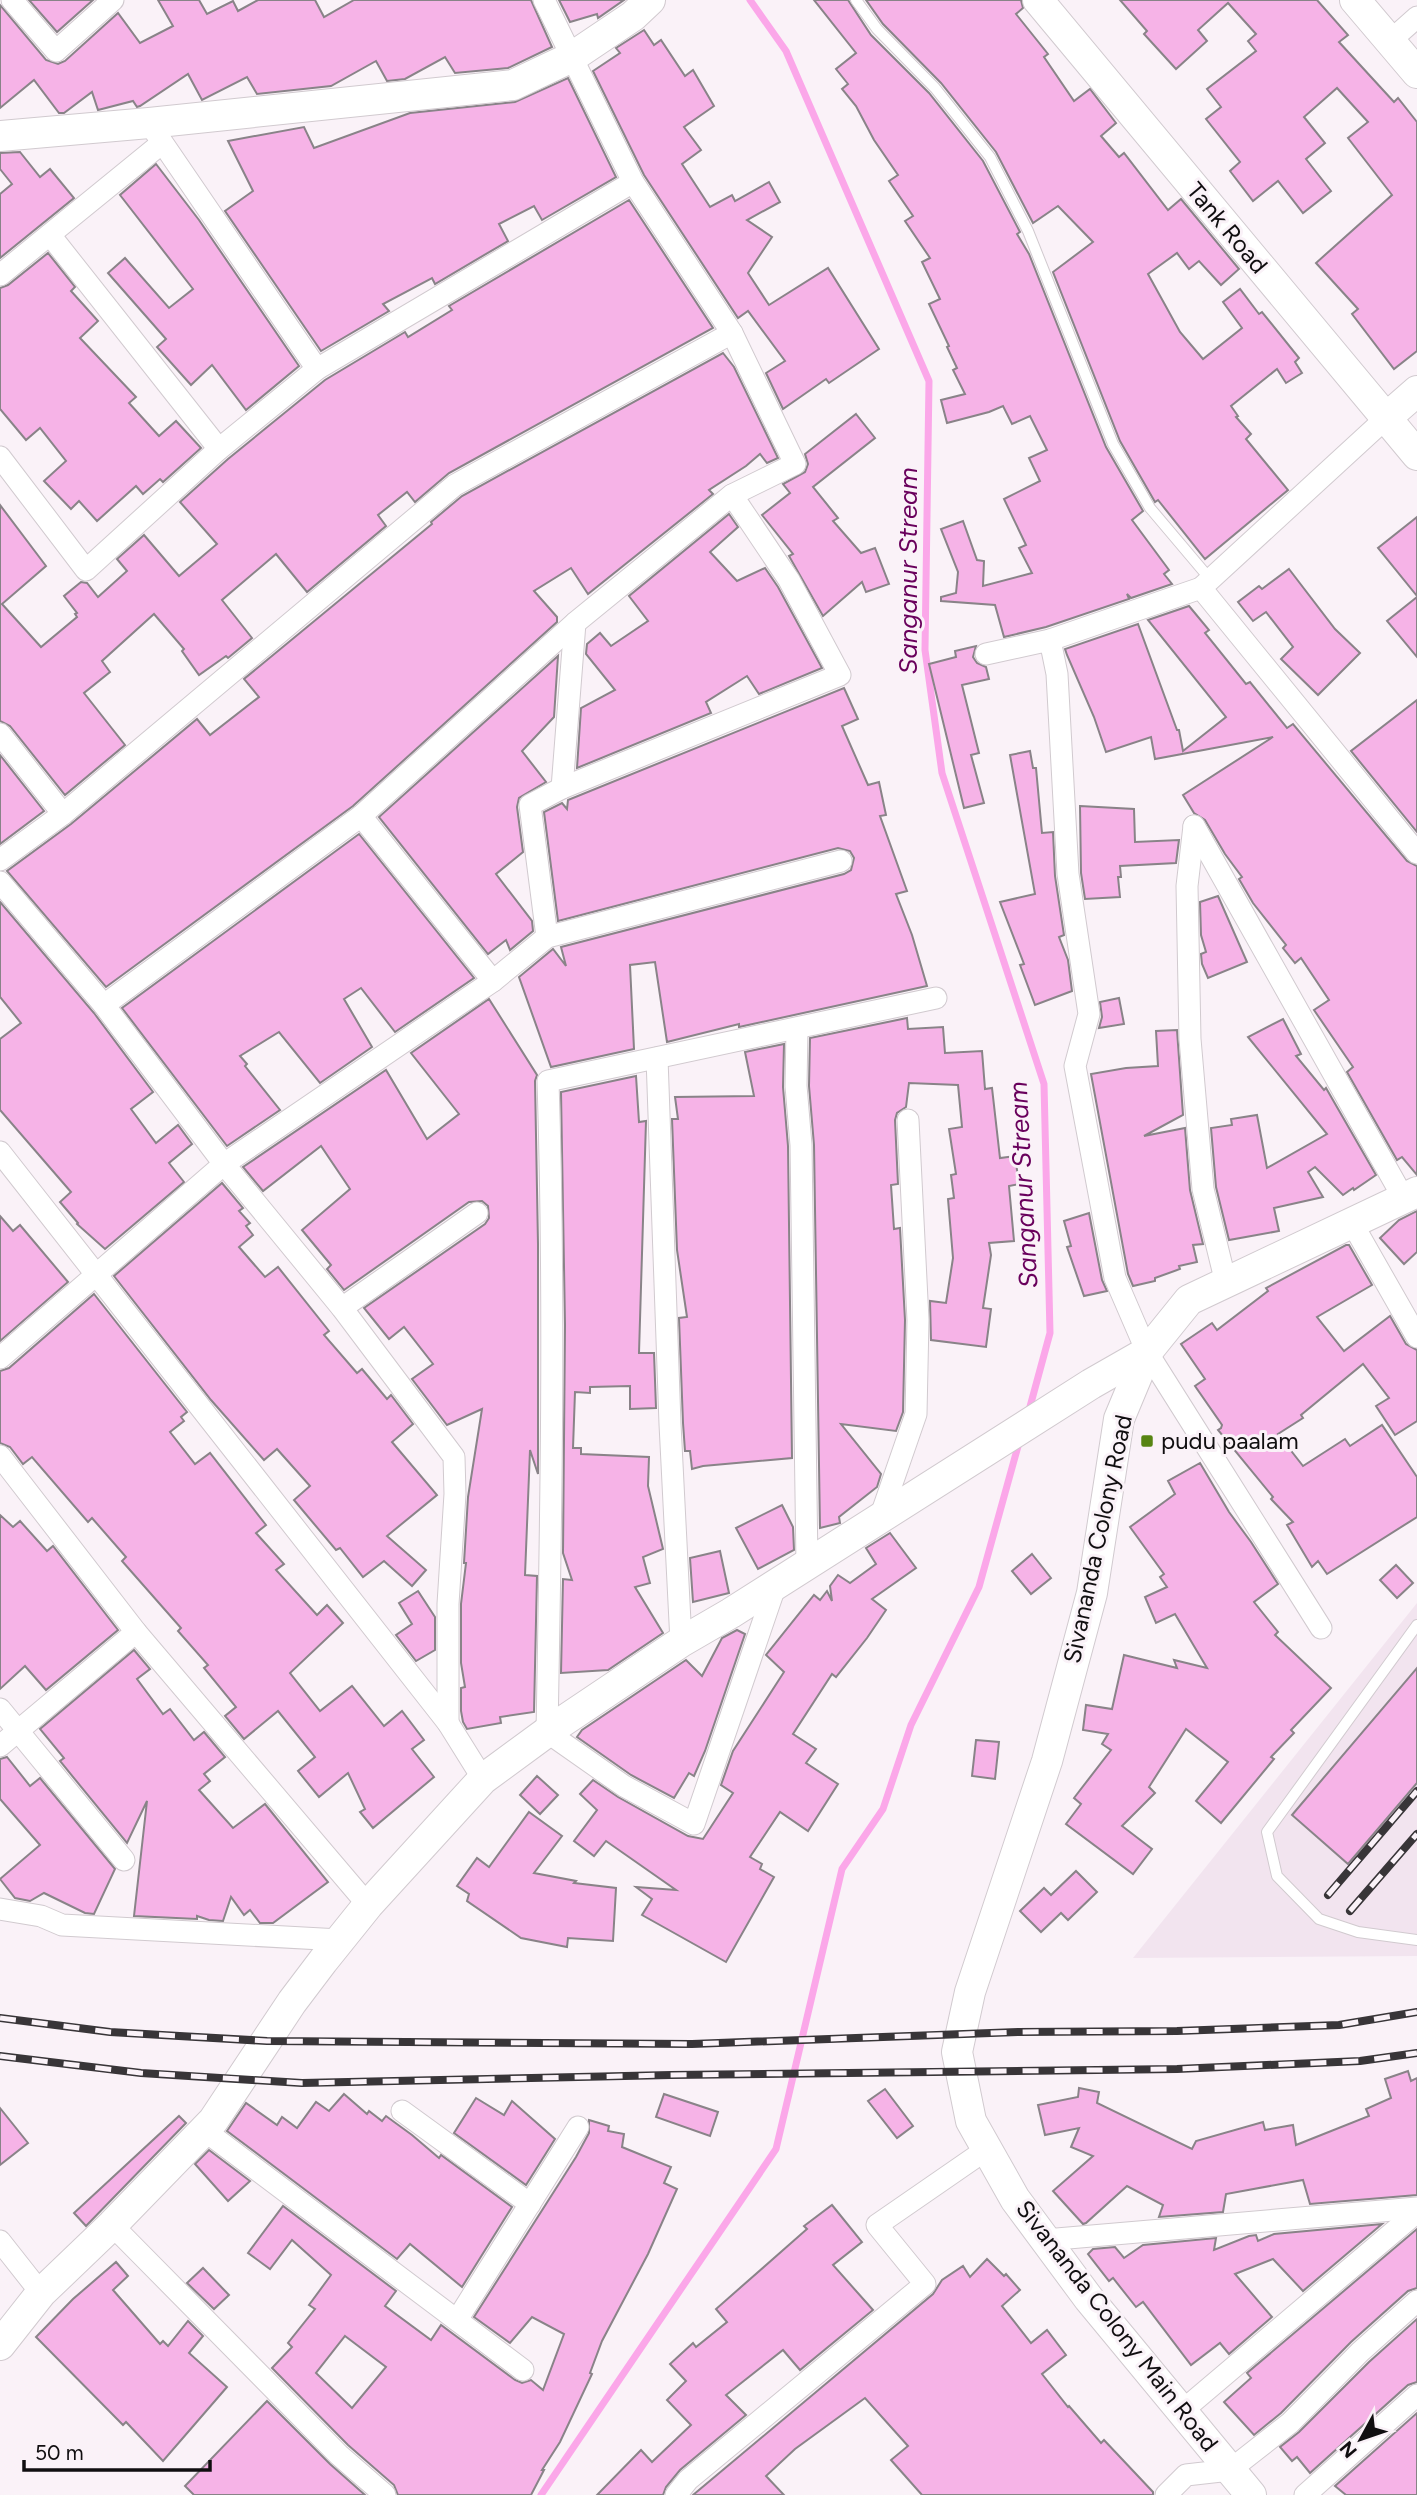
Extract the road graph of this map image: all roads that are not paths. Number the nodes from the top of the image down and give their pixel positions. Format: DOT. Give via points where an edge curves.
graph roads {
  1 [pos="12,0"];
  2 [pos="113,0"];
  3 [pos="544,0"];
  4 [pos="856,0"];
  5 [pos="1038,0"];
  6 [pos="1355,0"];
  7 [pos="641,8"];
  8 [pos="1417,17"];
  9 [pos="1390,41"];
  10 [pos="572,57"];
  11 [pos="1417,73"];
  12 [pos="156,133"];
  13 [pos="0,136"];
  14 [pos="633,182"];
  15 [pos="50,235"];
  16 [pos="0,275"];
  17 [pos="732,333"];
  18 [pos="317,369"];
  19 [pos="1417,391"];
  20 [pos="1385,418"];
  21 [pos="219,449"];
  22 [pos="1417,455"];
  23 [pos="0,457"];
  24 [pos="732,495"];
  25 [pos="1205,584"];
  26 [pos="575,623"];
  27 [pos="1050,640"];
  28 [pos="986,654"];
  29 [pos="0,734"];
  30 [pos="562,788"];
  31 [pos="63,814"];
  32 [pos="361,816"];
  33 [pos="1417,853"];
  34 [pos="0,860"];
  35 [pos="841,861"];
  36 [pos="0,882"];
  37 [pos="547,937"];
  38 [pos="493,981"];
  39 [pos="936,998"];
  40 [pos="104,1005"];
  41 [pos="797,1028"];
  42 [pos="657,1058"];
  43 [pos="908,1120"];
  44 [pos="0,1152"];
  45 [pos="224,1164"];
  46 [pos="1411,1196"];
  47 [pos="477,1213"];
  48 [pos="1352,1223"];
  49 [pos="95,1274"];
  50 [pos="1226,1283"];
  51 [pos="342,1308"];
  52 [pos="1417,1337"];
  53 [pos="1147,1352"];
  54 [pos="0,1358"];
  55 [pos="0,1456"];
  56 [pos="880,1518"];
  57 [pos="807,1564"];
  58 [pos="776,1584"];
  59 [pos="1417,1625"];
  60 [pos="1321,1628"];
  61 [pos="136,1632"];
  62 [pos="681,1642"];
  63 [pos="0,1709"];
  64 [pos="449,1723"];
  65 [pos="18,1731"];
  66 [pos="547,1732"];
  67 [pos="0,1746"];
  68 [pos="483,1779"];
  69 [pos="124,1860"];
  70 [pos="368,1905"];
  71 [pos="0,1909"];
  72 [pos="340,1940"];
  73 [pos="1417,1940"];
  74 [pos="971,1992"];
  75 [pos="402,2111"];
  76 [pos="578,2127"];
  77 [pos="204,2130"];
  78 [pos="986,2149"];
  79 [pos="530,2204"];
  80 [pos="1417,2210"];
  81 [pos="112,2225"];
  82 [pos="1045,2239"];
  83 [pos="0,2241"];
  84 [pos="41,2293"];
  85 [pos="1417,2301"];
  86 [pos="457,2320"];
  87 [pos="0,2345"];
  88 [pos="523,2370"];
  89 [pos="1417,2395"];
  90 [pos="1182,2410"];
  91 [pos="1230,2470"];
  92 [pos="384,2495"];
  93 [pos="676,2495"];
  94 [pos="1166,2495"];
  95 [pos="1251,2495"];
  96 [pos="1305,2495"];
  1 -- 2 [label="street" via="56,51"];
  3 -- 10 [label="street"];
  4 -- 25 [label="lane" via="990,156 1028,231 1113,443 1150,508"];
  5 -- 20 [label="main road, Tank Road"];
  6 -- 9 [label="main road"];
  7 -- 10 [label="main road"];
  8 -- 9 [label="street"];
  9 -- 11 [label="main road"];
  10 -- 12 [label="main road" via="513,85"];
  10 -- 14 [label="street"];
  12 -- 13 [label="main road"];
  12 -- 15 [label="street"];
  12 -- 18 [label="street"];
  14 -- 17 [label="street"];
  14 -- 18 [label="street"];
  15 -- 16 [label="street"];
  15 -- 21 [label="street"];
  17 -- 24 [label="street" via="795,464"];
  17 -- 31 [label="street" via="455,485"];
  18 -- 21 [label="street"];
  19 -- 20 [label="main road"];
  20 -- 22 [label="main road, Tank Road"];
  20 -- 25 [label="street"];
  21 -- 23 [label="street" via="86,569"];
  24 -- 26 [label="street"];
  24 -- 30 [label="street" via="789,580 840,675"];
  25 -- 27 [label="street"];
  25 -- 33 [label="street"];
  26 -- 30 [label="street"];
  26 -- 32 [label="street"];
  27 -- 28 [label="street"];
  27 -- 53 [label="street" via="1057,674 1069,874 1089,1014 1075,1066 1115,1278"];
  29 -- 31 [label="street"];
  30 -- 37 [label="street" via="530,804"];
  31 -- 34 [label="street"];
  32 -- 38 [label="street"];
  32 -- 40 [label="street"];
  35 -- 37 [label="street"];
  36 -- 40 [label="street"];
  37 -- 38 [label="street"];
  38 -- 45 [label="street"];
  39 -- 41 [label="street"];
  40 -- 45 [label="street"];
  41 -- 42 [label="street"];
  41 -- 57 [label="street"];
  42 -- 62 [label="street"];
  42 -- 66 [label="street" via="548,1081 552,1221"];
  43 -- 56 [label="street" via="918,1320 916,1413"];
  44 -- 49 [label="street"];
  45 -- 49 [label="street"];
  45 -- 51 [label="street"];
  46 -- 48 [label="main road, Sivananda Colony Road"];
  46 -- 50 [label="street" via="1194,827 1187,886 1190,1040 1203,1189"];
  47 -- 51 [label="street"];
  48 -- 50 [label="main road, Sivananda Colony Road"];
  48 -- 52 [label="street"];
  49 -- 54 [label="street"];
  49 -- 64 [label="street"];
  50 -- 53 [label="main road, Sivananda Colony Road" via="1189,1300"];
  51 -- 64 [label="street" via="454,1457"];
  53 -- 56 [label="main road"];
  53 -- 60 [label="street"];
  53 -- 74 [label="main road, Sivananda Colony Road" via="1119,1419 1092,1593 1047,1761"];
  55 -- 61 [label="street"];
  56 -- 57 [label="main road"];
  57 -- 58 [label="main road"];
  58 -- 62 [label="main road"];
  58 -- 66 [label="street" via="694,1824 624,1786"];
  59 -- 73 [label="lane" via="1267,1832 1277,1877 1319,1919 1358,1932"];
  61 -- 65 [label="street"];
  61 -- 70 [label="street"];
  62 -- 66 [label="main road"];
  63 -- 65 [label="street"];
  64 -- 68 [label="street"];
  65 -- 67 [label="street"];
  65 -- 69 [label="street"];
  66 -- 68 [label="main road"];
  68 -- 70 [label="main road"];
  70 -- 72 [label="main road"];
  71 -- 72 [label="street" via="62,1924"];
  72 -- 77 [label="main road"];
  74 -- 78 [label="main road, Sivananda Colony Main Road" via="957,2052 971,2121"];
  75 -- 79 [label="street"];
  76 -- 79 [label="street"];
  77 -- 81 [label="main road"];
  77 -- 86 [label="street"];
  78 -- 82 [label="main road, Sivananda Colony Main Road"];
  78 -- 93 [label="street" via="877,2225 925,2284 688,2480"];
  79 -- 86 [label="street"];
  80 -- 82 [label="street"];
  80 -- 90 [label="street"];
  81 -- 84 [label="main road"];
  81 -- 92 [label="street"];
  82 -- 90 [label="main road, Sivananda Colony Main Road" via="1089,2300"];
  83 -- 84 [label="street"];
  84 -- 87 [label="main road"];
  85 -- 91 [label="street" via="1290,2423"];
  86 -- 88 [label="street"];
  89 -- 96 [label="street"];
  90 -- 91 [label="main road, Sivananda Colony Main Road"];
  91 -- 94 [label="street" via="1186,2475"];
  91 -- 95 [label="main road, Sivananda Colony Main Road"];
}
